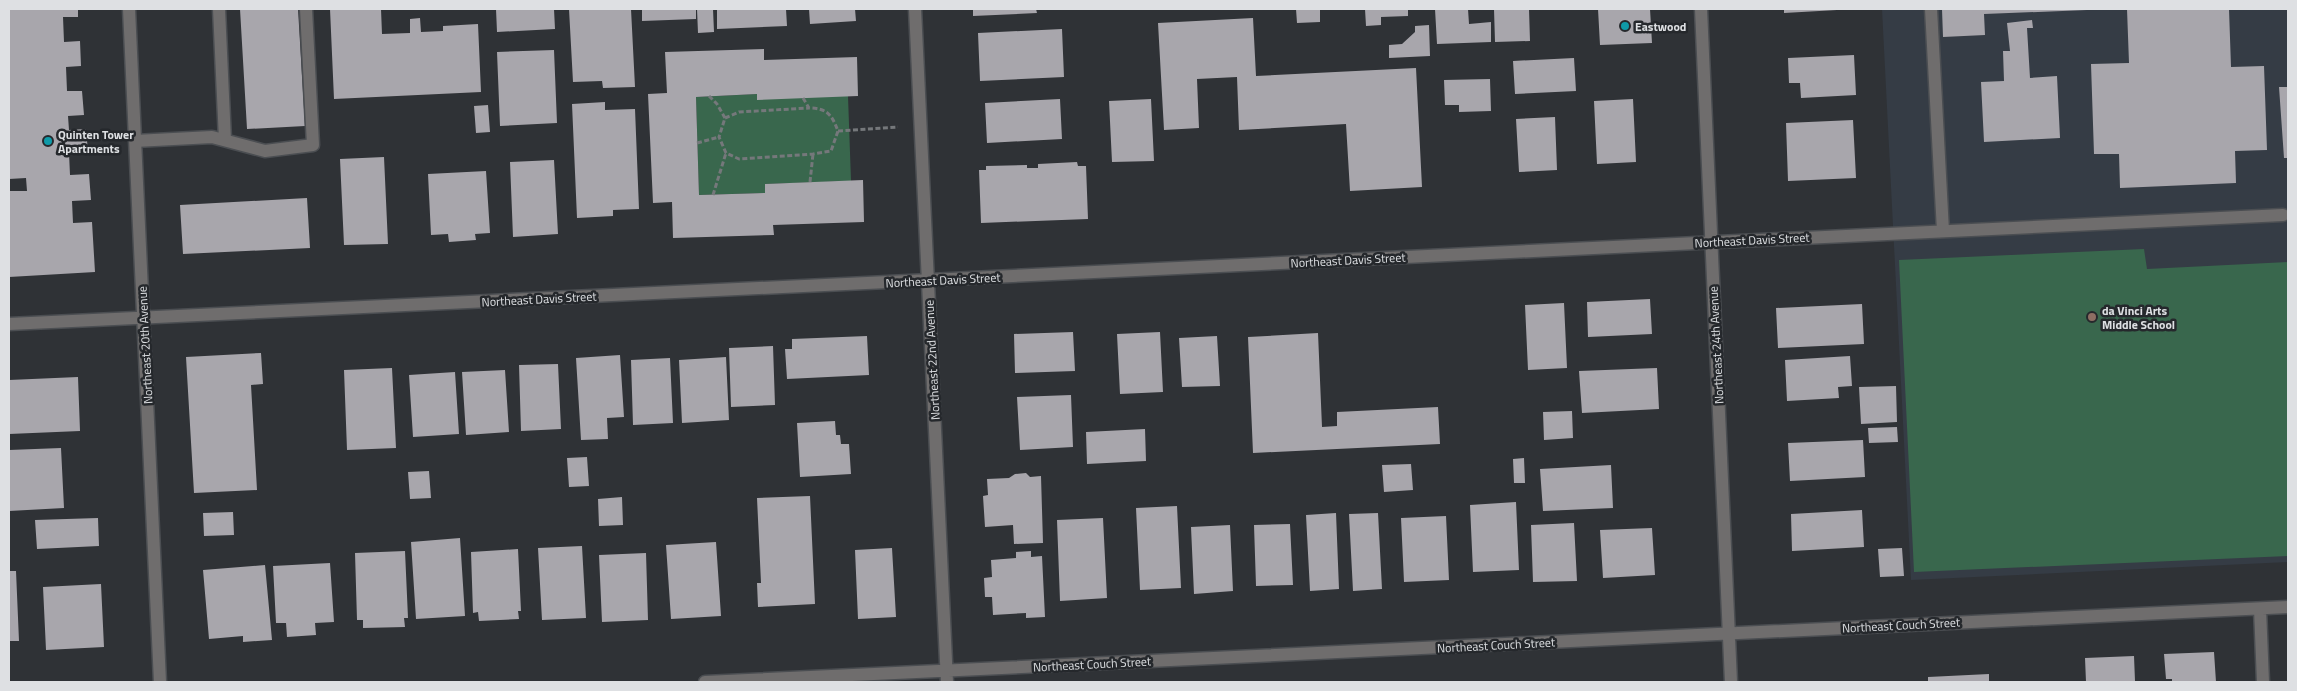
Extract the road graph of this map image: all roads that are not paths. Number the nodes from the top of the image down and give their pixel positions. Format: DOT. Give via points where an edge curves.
graph roads {
  1 [pos="129,9"];
  2 [pos="219,9"];
  3 [pos="306,9"];
  4 [pos="915,9"];
  5 [pos="1701,9"];
  6 [pos="1931,9"];
  7 [pos="226,140"];
  8 [pos="135,141"];
  9 [pos="2283,215"];
  10 [pos="1943,231"];
  11 [pos="1712,242"];
  12 [pos="928,281"];
  13 [pos="144,318"];
  14 [pos="9,324"];
  15 [pos="2288,607"];
  16 [pos="2260,609"];
  17 [pos="1729,634"];
  18 [pos="947,676"];
  19 [pos="160,682"];
  20 [pos="704,682"];
  21 [pos="1731,682"];
  22 [pos="2263,682"];
  1 -- 8 [label="street, Northeast 20th Avenue"];
  2 -- 7 [label="street"];
  3 -- 7 [label="street" via="313,145 265,151"];
  4 -- 12 [label="street, Northeast 22nd Avenue"];
  5 -- 11 [label="street, Northeast 24th Avenue"];
  6 -- 10 [label="street"];
  7 -- 8 [label="street" via="212,137"];
  8 -- 13 [label="street, Northeast 20th Avenue"];
  9 -- 10 [label="street, Northeast Davis Street"];
  10 -- 11 [label="street, Northeast Davis Street"];
  11 -- 12 [label="street, Northeast Davis Street"];
  11 -- 17 [label="street, Northeast 24th Avenue"];
  12 -- 13 [label="street, Northeast Davis Street"];
  12 -- 18 [label="street, Northeast 22nd Avenue"];
  13 -- 14 [label="street, Northeast Davis Street"];
  13 -- 19 [label="street, Northeast 20th Avenue"];
  15 -- 16 [label="street, Northeast Couch Street"];
  16 -- 17 [label="street, Northeast Couch Street"];
  16 -- 22 [label="street"];
  17 -- 18 [label="street, Northeast Couch Street"];
  17 -- 21 [label="street, Northeast 24th Avenue"];
  18 -- 20 [label="street, Northeast Couch Street"];
}
